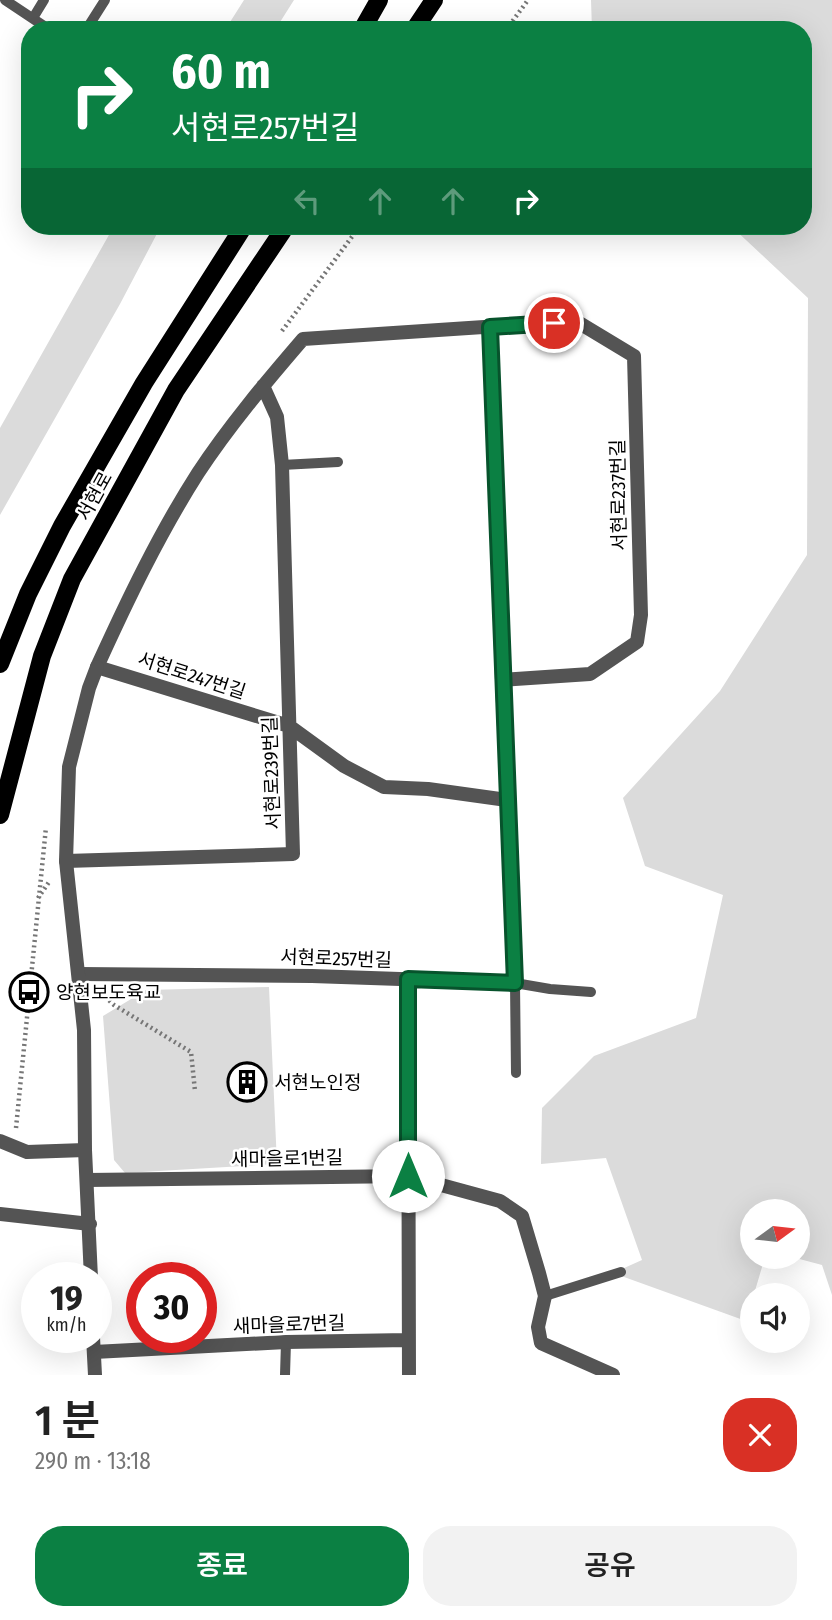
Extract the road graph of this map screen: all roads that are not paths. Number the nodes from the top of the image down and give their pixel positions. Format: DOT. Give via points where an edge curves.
graph roads {
  1 [pos="5,0"];
  2 [pos="44,0"];
  3 [pos="105,0"];
  4 [pos="379,0"];
  5 [pos="433,0"];
  6 [pos="33,18"];
  7 [pos="37,21"];
  8 [pos="92,21"];
  9 [pos="367,21"];
  10 [pos="420,21"];
  11 [pos="238,235"];
  12 [pos="280,235"];
  13 [pos="490,327"];
  14 [pos="263,386"];
  15 [pos="338,462"];
  16 [pos="282,465"];
  17 [pos="0,664"];
  18 [pos="97,667"];
  19 [pos="502,680"];
  20 [pos="289,726"];
  21 [pos="508,800"];
  22 [pos="0,815"];
  23 [pos="66,861"];
  24 [pos="79,974"];
  25 [pos="408,979"];
  26 [pos="515,983"];
  27 [pos="591,992"];
  28 [pos="516,1073"];
  29 [pos="0,1141"];
  30 [pos="85,1150"];
  31 [pos="408,1176"];
  32 [pos="87,1180"];
  33 [pos="0,1214"];
  34 [pos="90,1224"];
  35 [pos="91,1262"];
  36 [pos="621,1272"];
  37 [pos="545,1296"];
  38 [pos="408,1340"];
  39 [pos="286,1342"];
  40 [pos="112,1344"];
  41 [pos="94,1353"];
  42 [pos="95,1375"];
  43 [pos="285,1375"];
  44 [pos="409,1375"];
  45 [pos="613,1375"];
  1 -- 6 [label="lane"];
  2 -- 6 [label="lane"];
  3 -- 8 [label="lane"];
  4 -- 9 [label="main road"];
  5 -- 10 [label="main road"];
  6 -- 7 [label="lane"];
  11 -- 17 [label="main road, 서현로" via="144,383 62,526"];
  12 -- 22 [label="main road, 서현로" via="176,390 72,579 42,656"];
  13 -- 14 [label="street, 서현로237번길" via="303,339"];
  13 -- 19 [label="street"];
  13 -- 19 [label="street, 서현로237번길" via="576,321 634,356 641,615 637,642 590,674"];
  14 -- 16 [label="street, 서현로239번길" via="277,417"];
  14 -- 18 [label="street" via="198,473 144,569"];
  15 -- 16 [label="lane"];
  16 -- 20 [label="street, 서현로239번길"];
  18 -- 20 [label="street, 서현로247번길"];
  18 -- 23 [label="street" via="69,767"];
  19 -- 21 [label="street"];
  20 -- 21 [label="street, 서현로247번길" via="344,766 384,787"];
  20 -- 23 [label="street, 서현로239번길" via="293,854"];
  21 -- 26 [label="street"];
  23 -- 24 [label="street"];
  24 -- 25 [label="street, 서현로257번길"];
  24 -- 30 [label="street" via="85,1030"];
  25 -- 26 [label="street, 서현로257번길"];
  25 -- 31 [label="street"];
  26 -- 27 [label="lane, 서현로257번길"];
  26 -- 28 [label="lane"];
  29 -- 30 [label="street" via="27,1152"];
  30 -- 32 [label="street"];
  31 -- 32 [label="street, 새마을로1번길"];
  31 -- 37 [label="street, 새마을로1번길" via="500,1201 522,1216"];
  31 -- 38 [label="street"];
  32 -- 34 [label="street"];
  33 -- 34 [label="street"];
  34 -- 35 [label="street"];
  36 -- 37 [label="lane"];
  37 -- 45 [label="street" via="538,1327 541,1343"];
  38 -- 39 [label="street, 새마을로7번길"];
  38 -- 44 [label="street"];
  39 -- 40 [label="street, 새마을로7번길"];
  39 -- 43 [label="lane"];
  41 -- 42 [label="street"];
}
